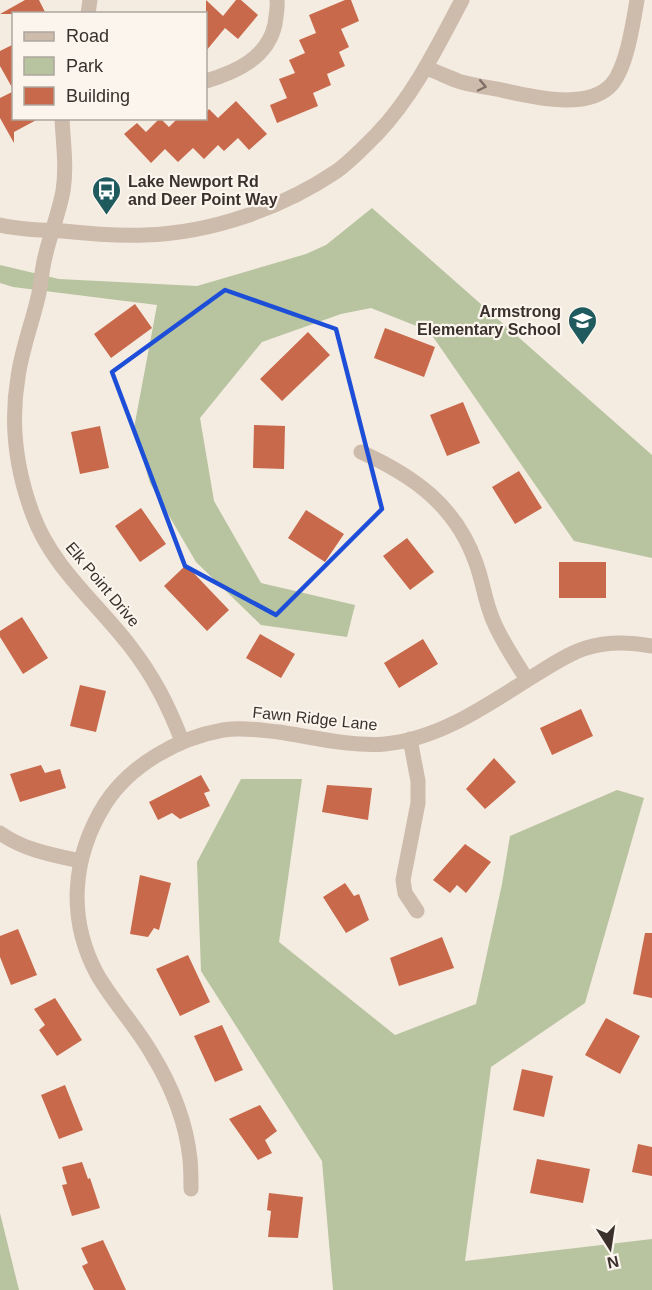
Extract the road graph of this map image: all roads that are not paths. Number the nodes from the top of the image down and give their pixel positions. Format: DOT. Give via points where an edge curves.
graph roads {
  1 [pos="277,0"];
  2 [pos="462,0"];
  3 [pos="637,0"];
  4 [pos="426,68"];
  5 [pos="207,81"];
  6 [pos="62,120"];
  7 [pos="0,225"];
  8 [pos="52,231"];
  9 [pos="361,452"];
  10 [pos="652,646"];
  11 [pos="527,680"];
  12 [pos="410,739"];
  13 [pos="182,741"];
  14 [pos="0,833"];
  15 [pos="80,861"];
  16 [pos="417,911"];
  17 [pos="191,1189"];
  1 -- 5 [label="street" via="273,35 259,56 226,75"];
  2 -- 4 [label="street"];
  4 -- 3 [label="street, one-way" via="461,82 531,97 586,98 612,84 624,62"];
  4 -- 8 [label="street" via="378,133 347,162 270,207 227,222 147,235"];
  6 -- 8 [label="street, Elk Point Drive" via="63,192"];
  7 -- 8 [label="street"];
  8 -- 13 [label="street, Elk Point Drive" via="14,407 14,438 22,484 50,548 155,681"];
  9 -- 11 [label="street" via="413,480 454,519 477,564 492,619"];
  10 -- 11 [label="street, Fawn Ridge Lane" via="611,643 588,648"];
  11 -- 12 [label="street, Fawn Ridge Lane" via="460,720"];
  12 -- 13 [label="street, Fawn Ridge Lane" via="361,744 254,729 227,729"];
  12 -- 16 [label="street" via="418,803 403,880 405,893"];
  13 -- 15 [label="street, Fawn Ridge Lane" via="130,775 110,796 96,819"];
  14 -- 15 [label="street" via="43,854"];
  15 -- 17 [label="street, Fawn Ridge Lane" via="77,898 87,952 98,975 153,1054 170,1089 184,1127"];
}
